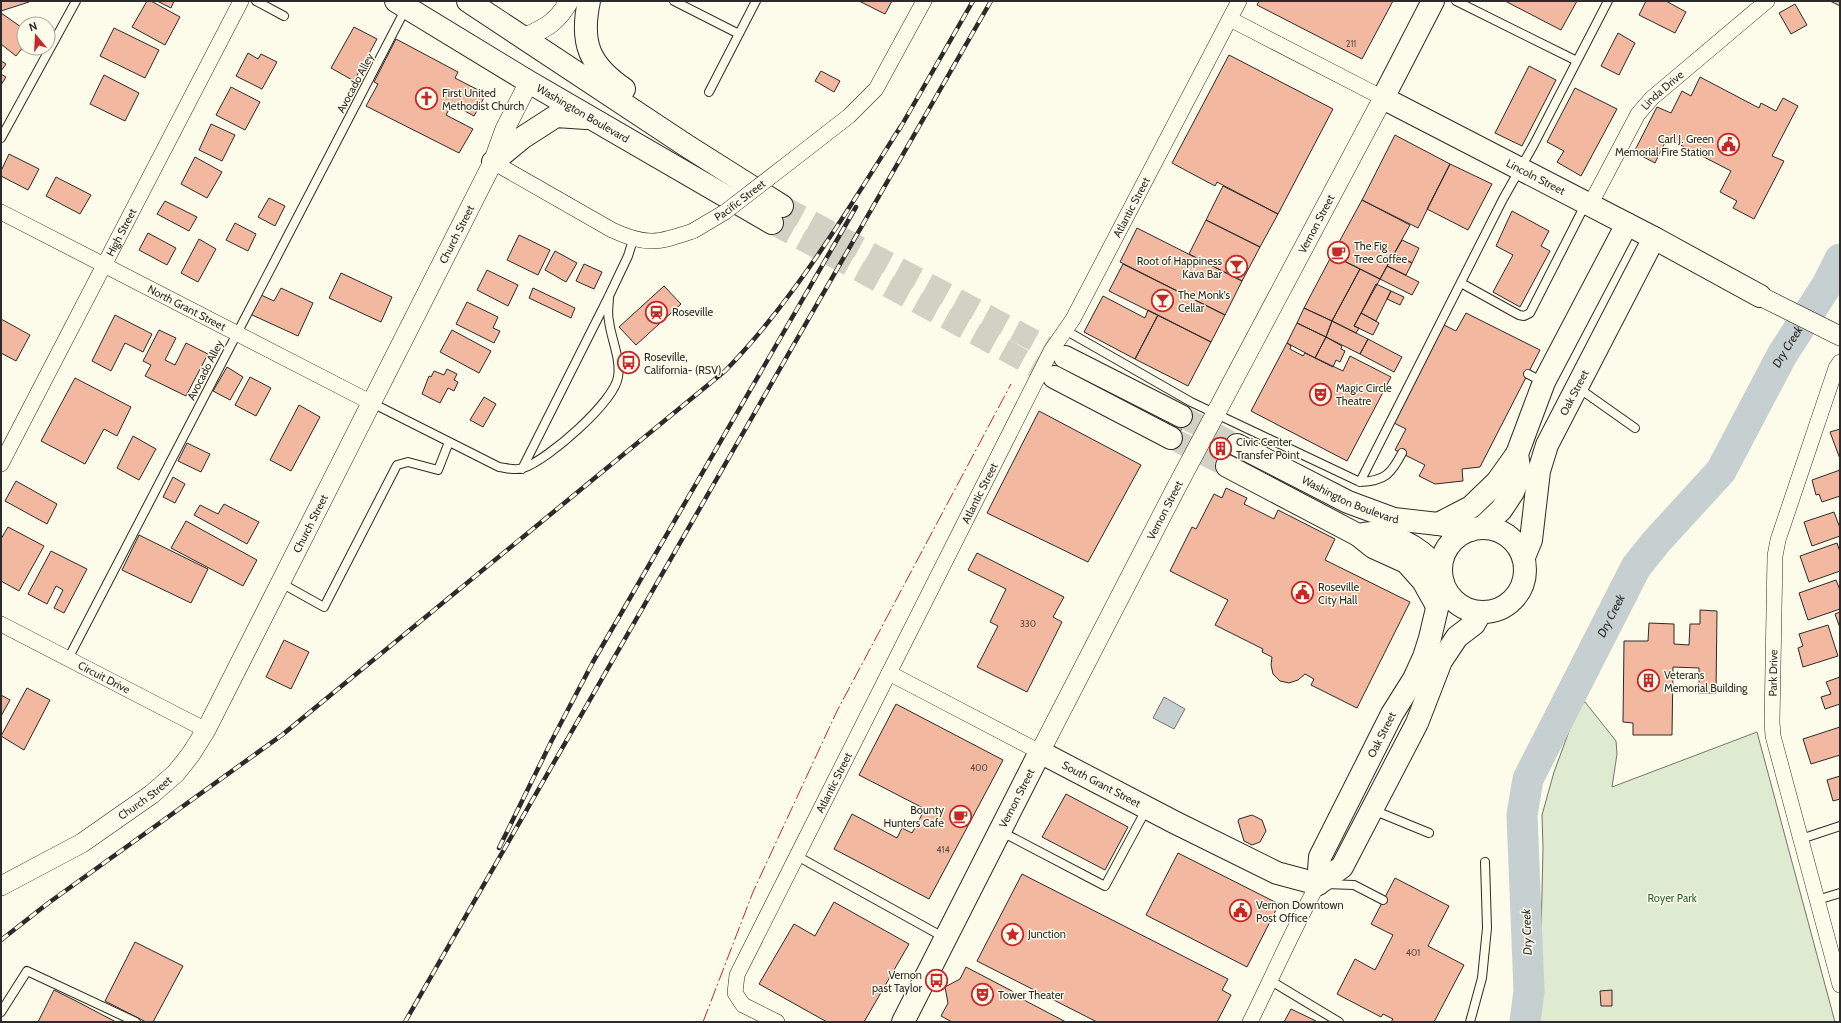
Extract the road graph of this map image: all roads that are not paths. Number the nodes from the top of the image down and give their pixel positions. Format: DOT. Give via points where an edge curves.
graph roads {
  1 [pos="76,1"];
  2 [pos="241,1"];
  3 [pos="256,1"];
  4 [pos="468,1"];
  5 [pos="569,1"];
  6 [pos="589,1"];
  7 [pos="674,1"];
  8 [pos="756,1"];
  9 [pos="924,1"];
  10 [pos="1239,1"];
  11 [pos="1433,1"];
  12 [pos="1456,1"];
  13 [pos="1608,1"];
  14 [pos="1767,1"];
  15 [pos="401,4"];
  16 [pos="284,16"];
  17 [pos="1230,19"];
  18 [pos="739,34"];
  19 [pos="524,38"];
  20 [pos="1577,61"];
  21 [pos="529,82"];
  22 [pos="709,92"];
  23 [pos="1383,98"];
  24 [pos="591,119"];
  25 [pos="1,138"];
  26 [pos="687,146"];
  27 [pos="493,162"];
  28 [pos="1520,169"];
  29 [pos="1588,204"];
  30 [pos="1,212"];
  31 [pos="1626,224"];
  32 [pos="1654,238"];
  33 [pos="633,240"];
  34 [pos="104,265"];
  35 [pos="1461,283"];
  36 [pos="609,296"];
  37 [pos="1760,296"];
  38 [pos="1065,330"];
  39 [pos="236,333"];
  40 [pos="1840,336"];
  41 [pos="1065,357"];
  42 [pos="1840,362"];
  43 [pos="1054,377"];
  44 [pos="1577,386"];
  45 [pos="372,403"];
  46 [pos="1215,414"];
  47 [pos="1181,416"];
  48 [pos="1635,428"];
  49 [pos="1171,438"];
  50 [pos="449,442"];
  51 [pos="1237,445"];
  52 [pos="1402,453"];
  53 [pos="1517,454"];
  54 [pos="1,464"];
  55 [pos="1227,466"];
  56 [pos="522,469"];
  57 [pos="1360,482"];
  58 [pos="1438,524"];
  59 [pos="1476,529"];
  60 [pos="1358,535"];
  61 [pos="1524,557"];
  62 [pos="1441,578"];
  63 [pos="281,583"];
  64 [pos="1437,606"];
  65 [pos="1481,612"];
  66 [pos="1,624"];
  67 [pos="68,659"];
  68 [pos="889,672"];
  69 [pos="206,730"];
  70 [pos="1040,752"];
  71 [pos="1146,808"];
  72 [pos="1372,810"];
  73 [pos="1840,826"];
  74 [pos="1000,831"];
  75 [pos="1429,833"];
  76 [pos="1800,839"];
  77 [pos="797,856"];
  78 [pos="1485,862"];
  79 [pos="1318,884"];
  80 [pos="1,886"];
  81 [pos="1840,893"];
  82 [pos="1383,900"];
  83 [pos="1817,900"];
  84 [pos="945,938"];
  85 [pos="1271,981"];
  86 [pos="1840,985"];
  87 [pos="1,1012"];
  88 [pos="771,1021"];
  89 [pos="136,1022"];
  90 [pos="903,1022"];
  91 [pos="1250,1022"];
  92 [pos="1339,1022"];
  93 [pos="1470,1022"];
  1 -- 25 [label="lane"];
  2 -- 34 [label="street, High Street"];
  3 -- 16 [label="lane"];
  4 -- 19 [label="main road, Washington Boulevard"];
  5 -- 19 [label="street" via="549,27"];
  6 -- 26 [label="main road" via="586,38 591,57 598,68 607,77 672,121"];
  7 -- 18 [label="lane"];
  8 -- 18 [label="lane"];
  9 -- 33 [label="street, Pacific Street, bridge" via="876,89 849,116 725,212 693,231 668,239"];
  10 -- 17 [label="street, Atlantic Street"];
  11 -- 23 [label="main road, Vernon Street"];
  12 -- 20 [label="lane"];
  13 -- 20 [label="lane"];
  14 -- 29 [label="street, Linda Drive" via="1652,98 1638,114"];
  15 -- 21 [label="main road, Washington Boulevard"];
  15 -- 39 [label="lane, Avocado Alley"];
  17 -- 23 [label="street, Lincoln Street"];
  17 -- 38 [label="street, Atlantic Street"];
  18 -- 22 [label="lane"];
  19 -- 26 [label="main road, Washington Boulevard"];
  20 -- 28 [label="lane"];
  21 -- 24 [label="main road, Washington Boulevard"];
  21 -- 27 [label="street, Church Street" via="505,129"];
  23 -- 28 [label="main road, Lincoln Street"];
  23 -- 46 [label="street, Vernon Street"];
  24 -- 26 [label="main road, Washington Boulevard" via="777,215"];
  24 -- 27 [label="main road" via="556,116 522,138"];
  27 -- 33 [label="street, Pacific Street"];
  27 -- 45 [label="street, Church Street"];
  28 -- 29 [label="main road, Lincoln Street"];
  28 -- 35 [label="lane"];
  29 -- 31 [label="main road, Lincoln Street"];
  29 -- 35 [label="lane" via="1530,313 1519,315"];
  30 -- 34 [label="street, North Grant Street"];
  31 -- 32 [label="main road, Lincoln Street"];
  31 -- 53 [label="main road" via="1536,378"];
  32 -- 37 [label="main road, Lincoln Street"];
  32 -- 44 [label="main road, Oak Street"];
  33 -- 36 [label="lane"];
  34 -- 39 [label="street, North Grant Street"];
  34 -- 54 [label="street, High Street"];
  35 -- 57 [label="lane"];
  36 -- 56 [label="lane"];
  36 -- 56 [label="lane" via="608,318 619,365 618,379 613,391 573,434 542,460"];
  37 -- 40 [label="street, Lincoln Street"];
  38 -- 46 [label="lane"];
  38 -- 68 [label="street, Atlantic Street" via="1051,351"];
  39 -- 45 [label="street, North Grant Street"];
  39 -- 67 [label="lane, Avocado Alley"];
  41 -- 47 [label="main road"];
  42 -- 76 [label="street, Park Drive" via="1775,556 1773,736"];
  43 -- 49 [label="main road"];
  44 -- 48 [label="lane"];
  44 -- 61 [label="main road, Oak Street" via="1547,446 1539,471 1531,540"];
  45 -- 50 [label="lane"];
  45 -- 63 [label="street, Church Street"];
  46 -- 57 [label="lane"];
  46 -- 70 [label="street, Vernon Street"];
  50 -- 56 [label="lane" via="499,466"];
  50 -- 63 [label="lane" via="438,470 408,462 397,465 324,607"];
  51 -- 58 [label="main road, Washington Boulevard" via="1348,502 1394,519"];
  52 -- 57 [label="lane" via="1394,468 1378,481"];
  53 -- 58 [label="main road" via="1497,482 1471,507"];
  53 -- 59 [label="main road" via="1520,474 1513,492 1501,510"];
  55 -- 60 [label="main road"];
  58 -- 59 [label="main road, Washington Boulevard"];
  59 -- 61 [label="main road" via="1493,529 1503,533 1512,539"];
  59 -- 62 [label="main road" via="1461,534 1449,546 1442,561"];
  60 -- 62 [label="main road, Washington Boulevard" via="1378,533 1415,547 1433,561"];
  60 -- 64 [label="main road" via="1373,547 1406,562 1423,581"];
  61 -- 65 [label="main road" via="1525,579 1515,599 1496,610"];
  62 -- 64 [label="main road, Oak Street"];
  62 -- 65 [label="main road" via="1455,601 1464,608"];
  63 -- 69 [label="street, Church Street"];
  64 -- 79 [label="main road, Oak Street" via="1430,638 1414,679 1392,714 1320,857"];
  65 -- 72 [label="main road, Oak Street" via="1474,624 1457,637 1441,661 1417,723"];
  66 -- 67 [label="street, Circuit Drive"];
  67 -- 69 [label="street, Circuit Drive"];
  68 -- 70 [label="street, South Grant Street"];
  68 -- 77 [label="street, Atlantic Street"];
  69 -- 80 [label="street, Church Street" via="176,773 152,794 82,843"];
  70 -- 71 [label="main road, South Grant Street"];
  70 -- 74 [label="main road, Vernon Street"];
  71 -- 74 [label="lane" via="1105,886"];
  71 -- 79 [label="main road, South Grant Street" via="1277,873"];
  72 -- 75 [label="lane"];
  72 -- 79 [label="main road, Oak Street" via="1342,867"];
  73 -- 76 [label="lane"];
  74 -- 84 [label="main road, Vernon Street"];
  76 -- 83 [label="street, Park Drive"];
  77 -- 84 [label="lane"];
  77 -- 88 [label="street, Atlantic Street" via="737,975 735,993 744,1005"];
  78 -- 93 [label="lane" via="1487,928 1482,978"];
  79 -- 82 [label="lane" via="1354,885"];
  79 -- 85 [label="street, Oak Street" via="1298,919"];
  81 -- 83 [label="lane"];
  83 -- 86 [label="street, Park Drive"];
  84 -- 90 [label="main road, Vernon Street"];
  85 -- 91 [label="street, Oak Street"];
  85 -- 92 [label="lane"];
  87 -- 89 [label="lane" via="27,971"];
}
